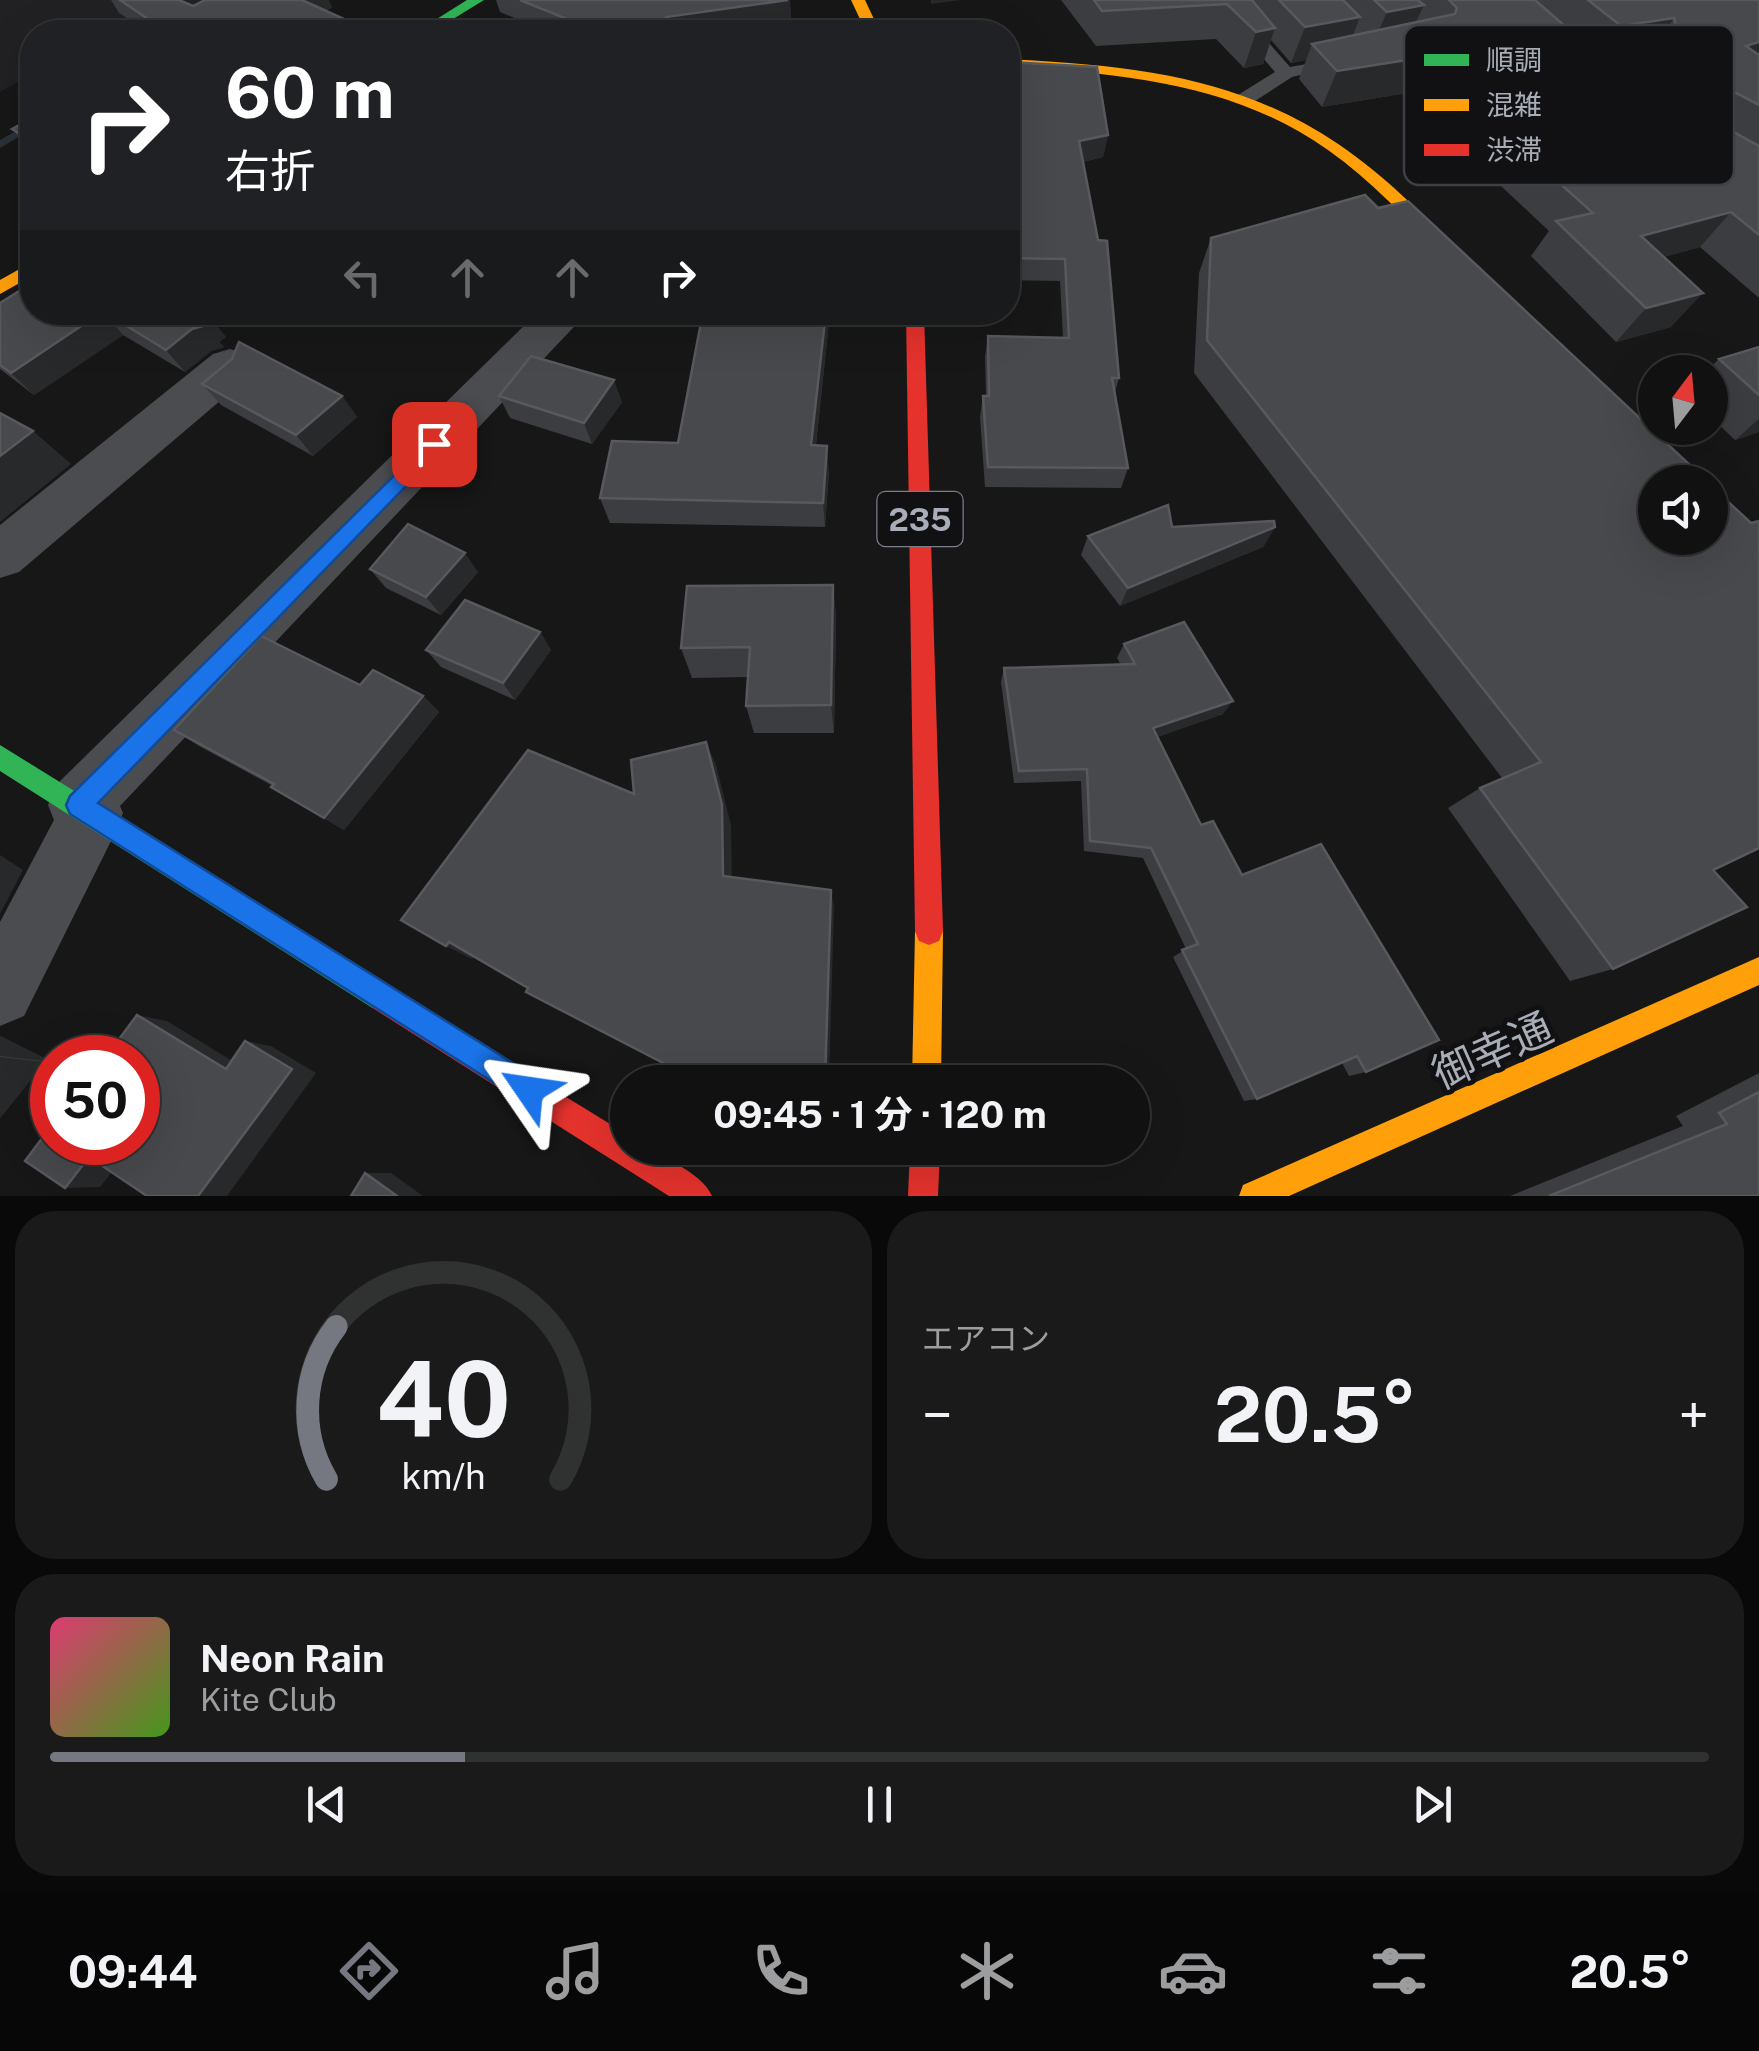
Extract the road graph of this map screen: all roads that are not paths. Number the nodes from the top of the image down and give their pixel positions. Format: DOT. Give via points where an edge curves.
graph roads {
  1 [pos="476,0"];
  2 [pos="1222,0"];
  3 [pos="1498,0"];
  4 [pos="443,20"];
  5 [pos="1527,25"];
  6 [pos="1366,58"];
  7 [pos="1020,65"];
  8 [pos="1286,73"];
  9 [pos="1245,100"];
  10 [pos="1734,164"];
  11 [pos="1759,178"];
  12 [pos="1464,266"];
  13 [pos="553,325"];
  14 [pos="914,325"];
  15 [pos="230,366"];
  16 [pos="0,556"];
  17 [pos="0,757"];
  18 [pos="85,809"];
  19 [pos="1759,971"];
  20 [pos="0,992"];
  21 [pos="926,1065"];
  22 [pos="925,1165"];
  23 [pos="659,1186"];
  24 [pos="697,1196"];
  25 [pos="924,1196"];
  26 [pos="1254,1196"];
  1 -- 4 [label="main road"];
  2 -- 8 [label="lane"];
  3 -- 5 [label="street"];
  6 -- 8 [label="lane"];
  7 -- 9 [label="main road" via="1130,71"];
  8 -- 9 [label="lane"];
  9 -- 12 [label="main road" via="1334,146"];
  10 -- 11 [label="street"];
  13 -- 18 [label="street"];
  14 -- 21 [label="main road, 235"];
  15 -- 16 [label="street"];
  17 -- 18 [label="main road"];
  18 -- 20 [label="street"];
  18 -- 23 [label="main road"];
  19 -- 26 [label="main road, 御幸通"];
  22 -- 25 [label="main road"];
  23 -- 24 [label="main road"];
}
